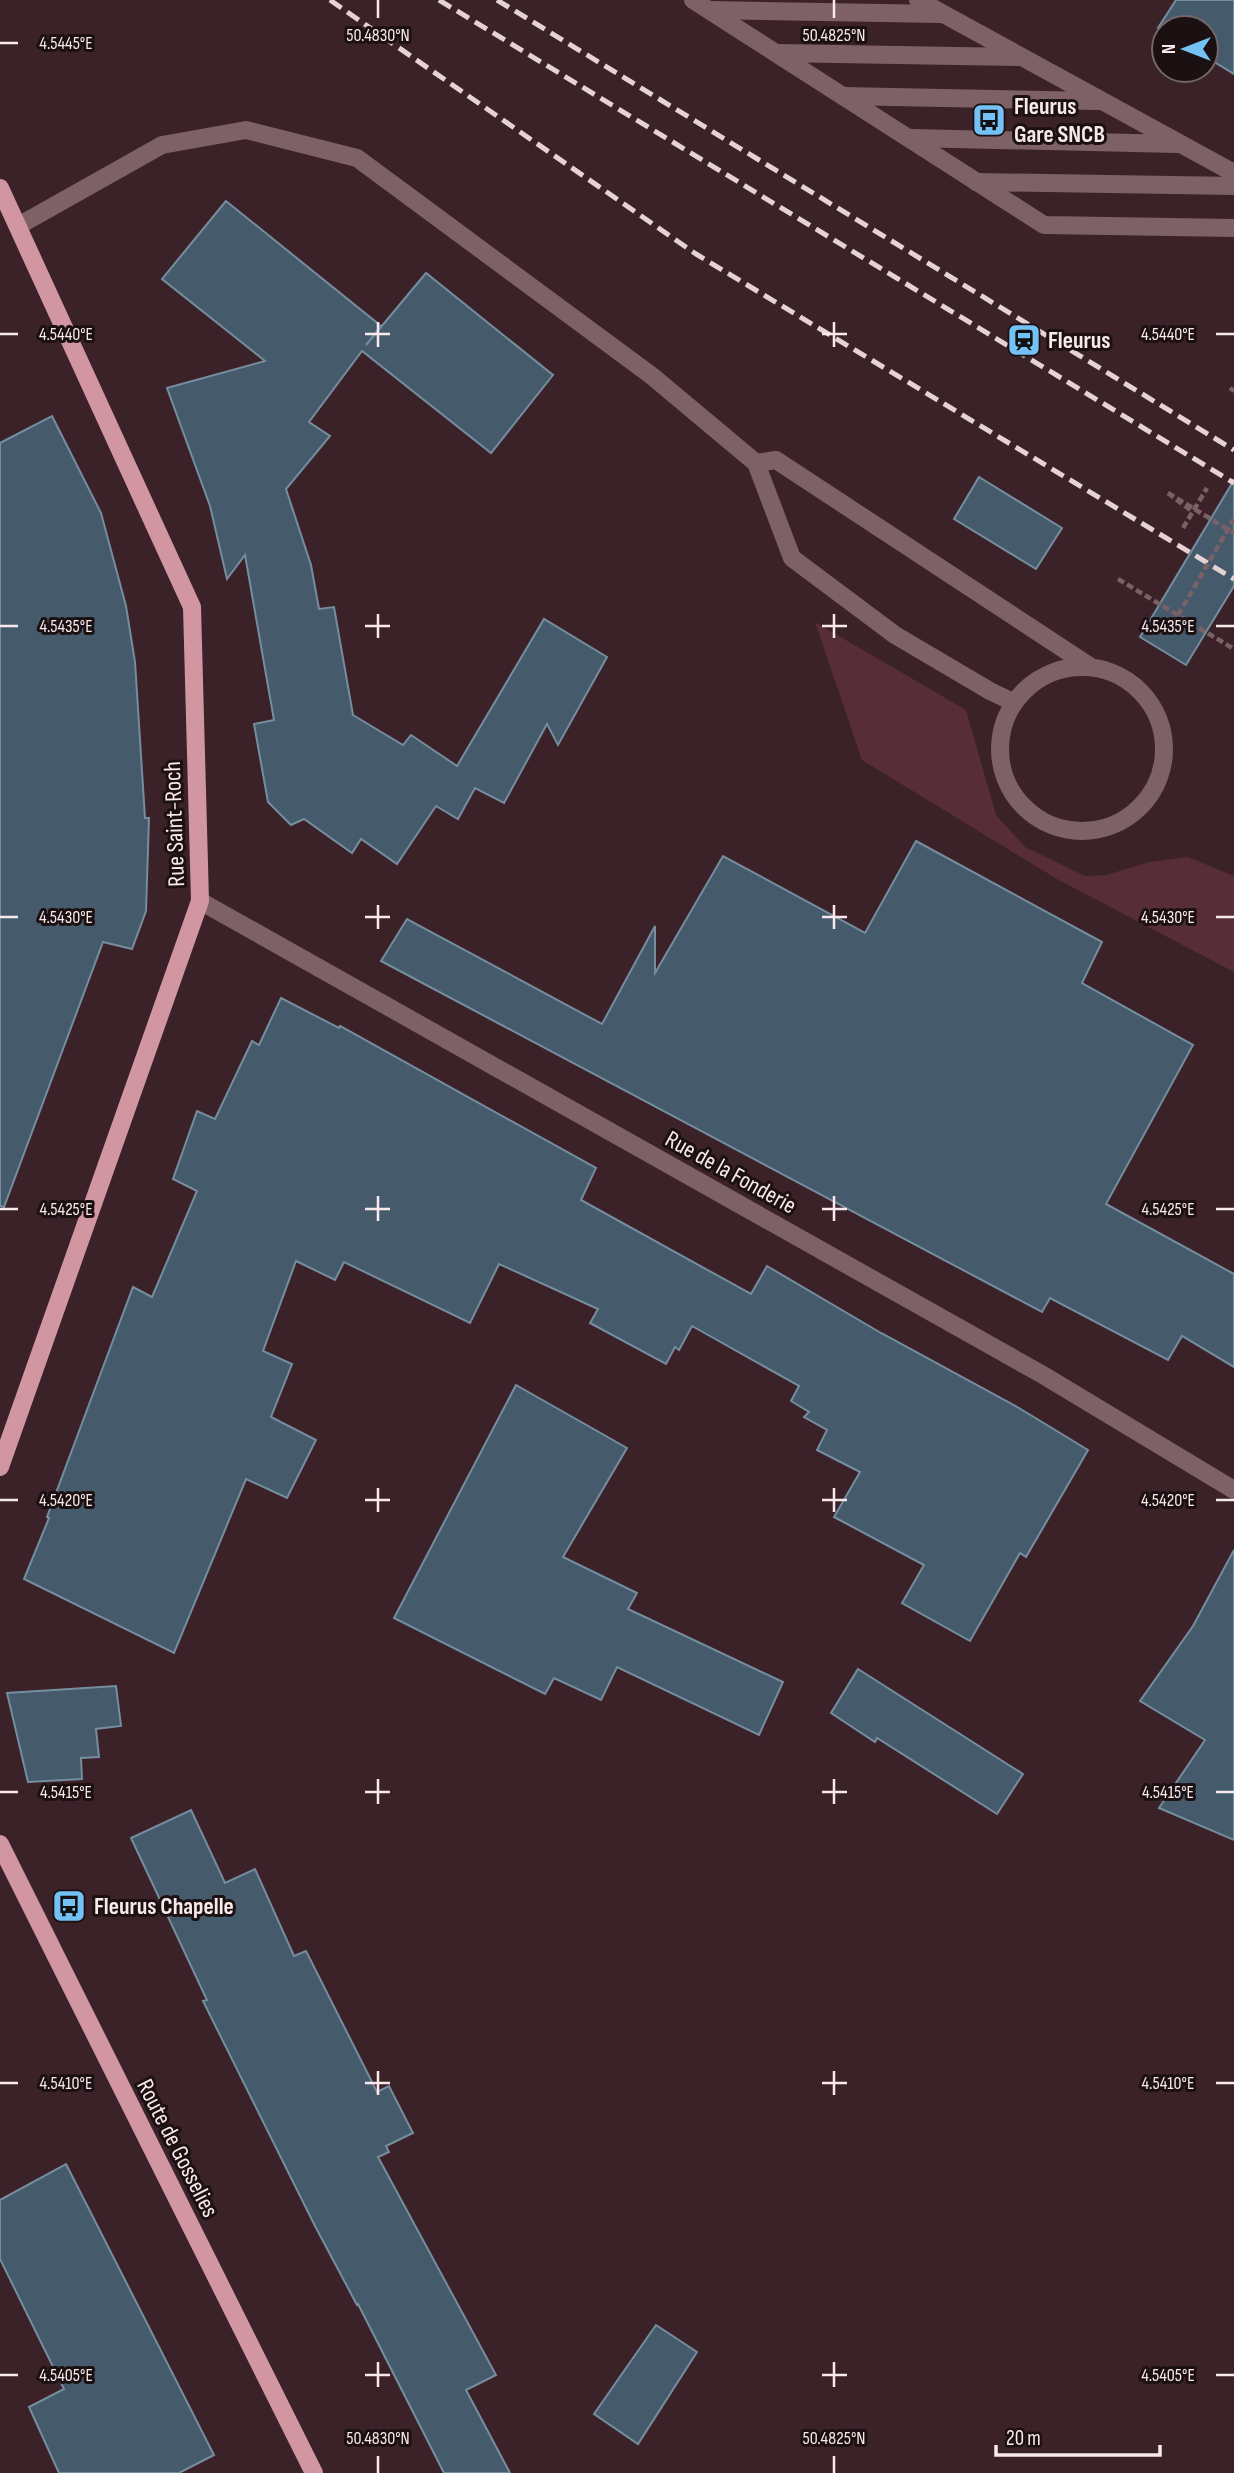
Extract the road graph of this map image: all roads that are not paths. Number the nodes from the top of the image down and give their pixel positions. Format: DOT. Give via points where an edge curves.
graph roads {
  1 [pos="693,0"];
  2 [pos="918,0"];
  3 [pos="708,10"];
  4 [pos="944,14"];
  5 [pos="776,53"];
  6 [pos="1022,57"];
  7 [pos="843,96"];
  8 [pos="1102,101"];
  9 [pos="909,138"];
  10 [pos="1181,144"];
  11 [pos="1234,173"];
  12 [pos="976,182"];
  13 [pos="1234,186"];
  14 [pos="0,188"];
  15 [pos="18,226"];
  16 [pos="1234,228"];
  17 [pos="756,463"];
  18 [pos="1091,667"];
  19 [pos="1013,702"];
  20 [pos="200,901"];
  21 [pos="0,1467"];
  22 [pos="1234,1490"];
  23 [pos="0,1844"];
  24 [pos="314,2473"];
  1 -- 3 [label="street"];
  2 -- 4 [label="street"];
  3 -- 4 [label="street"];
  3 -- 5 [label="street"];
  4 -- 6 [label="street"];
  5 -- 6 [label="street"];
  5 -- 7 [label="street"];
  6 -- 8 [label="street"];
  7 -- 8 [label="street"];
  7 -- 9 [label="street"];
  8 -- 10 [label="street"];
  9 -- 10 [label="street"];
  9 -- 12 [label="street"];
  10 -- 11 [label="street"];
  12 -- 13 [label="street"];
  12 -- 16 [label="street" via="1044,225"];
  14 -- 15 [label="main road, Rue Saint-Roch"];
  15 -- 17 [label="street" via="162,145 246,130 357,158 652,376"];
  15 -- 20 [label="main road, Rue Saint-Roch" via="192,607"];
  17 -- 18 [label="street" via="776,460"];
  17 -- 19 [label="street" via="792,558 895,635"];
  18 -- 19 [label="street" via="1057,669 1033,682"];
  18 -- 19 [label="street" via="1112,671 1136,686 1153,707 1163,733 1164,761 1156,787 1140,809 1118,824 1091,832 1064,830 1039,820 1018,803 1004,780 999,753 1002,726"];
  20 -- 21 [label="main road, Rue Saint-Roch"];
  20 -- 22 [label="street, Rue de la Fonderie" via="1031,1369"];
  23 -- 24 [label="main road, Route de Gosselies"];
}
